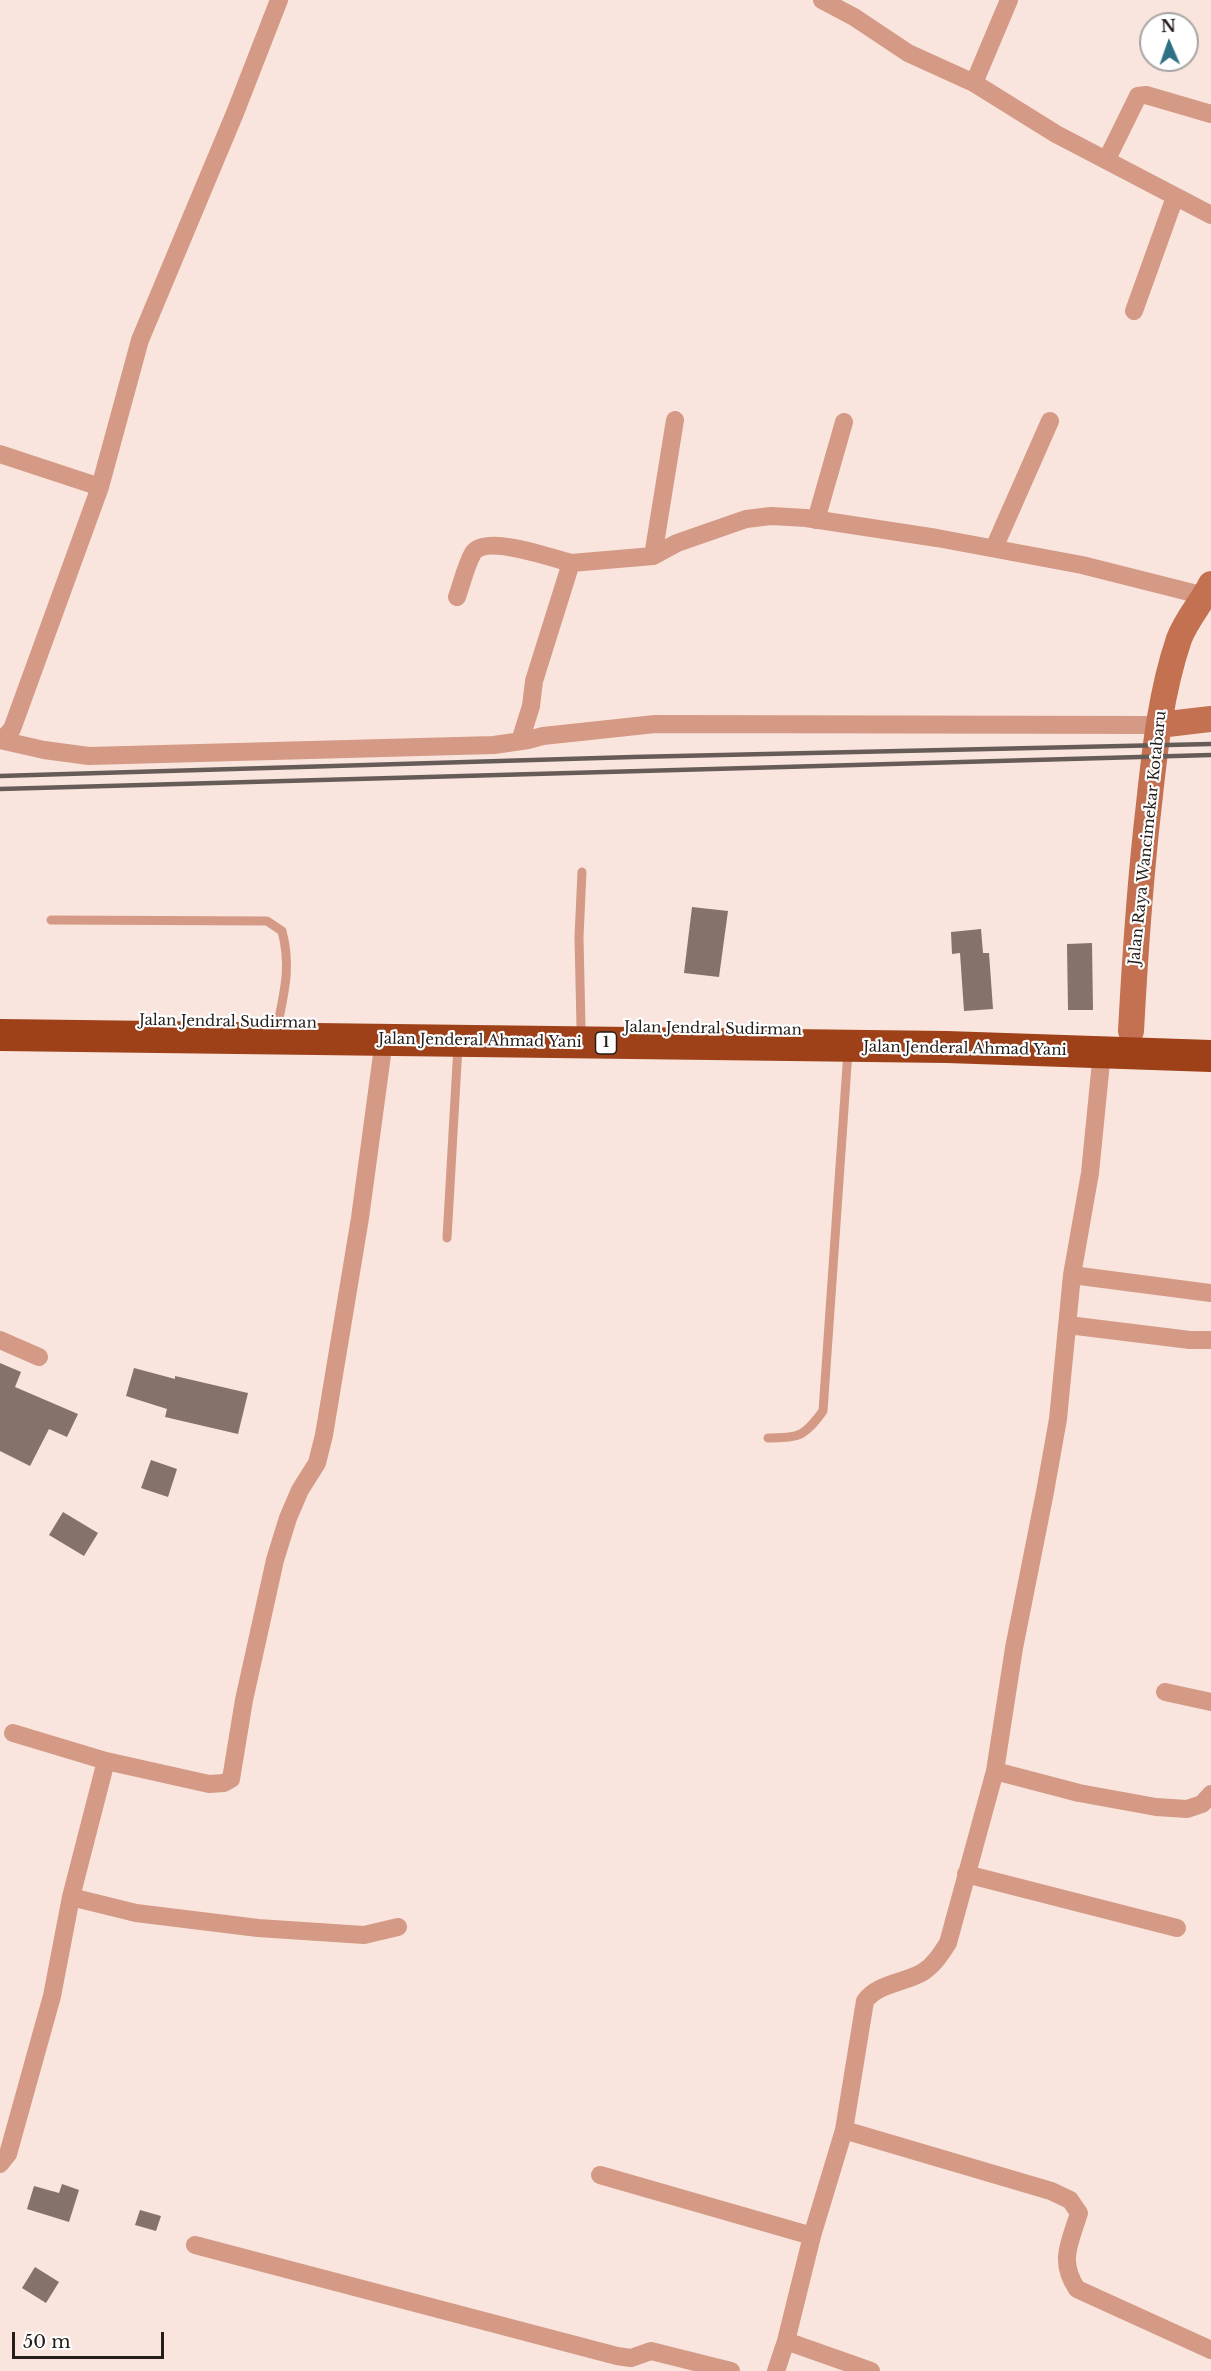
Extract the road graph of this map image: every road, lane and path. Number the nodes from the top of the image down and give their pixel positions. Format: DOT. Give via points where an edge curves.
graph roads {
  1 [pos="279,0"];
  2 [pos="822,0"];
  3 [pos="1009,0"];
  4 [pos="975,83"];
  5 [pos="1211,114"];
  6 [pos="1107,159"];
  7 [pos="1175,196"];
  8 [pos="1211,215"];
  9 [pos="1134,311"];
  10 [pos="675,420"];
  11 [pos="844,422"];
  12 [pos="1050,422"];
  13 [pos="0,454"];
  14 [pos="100,487"];
  15 [pos="816,519"];
  16 [pos="994,548"];
  17 [pos="653,556"];
  18 [pos="571,563"];
  19 [pos="1208,590"];
  20 [pos="457,597"];
  21 [pos="1211,719"];
  22 [pos="1159,725"];
  23 [pos="1,740"];
  24 [pos="520,741"];
  25 [pos="582,872"];
  26 [pos="51,920"];
  27 [pos="0,1017"];
  28 [pos="278,1023"];
  29 [pos="581,1028"];
  30 [pos="1131,1032"];
  31 [pos="1211,1034"];
  32 [pos="0,1035"];
  33 [pos="384,1040"];
  34 [pos="458,1041"];
  35 [pos="849,1047"];
  36 [pos="1102,1052"];
  37 [pos="1211,1056"];
  38 [pos="447,1238"];
  39 [pos="1072,1275"];
  40 [pos="1211,1293"];
  41 [pos="1068,1325"];
  42 [pos="0,1340"];
  43 [pos="1211,1340"];
  44 [pos="39,1357"];
  45 [pos="768,1438"];
  46 [pos="1165,1692"];
  47 [pos="1211,1702"];
  48 [pos="13,1733"];
  49 [pos="106,1761"];
  50 [pos="995,1771"];
  51 [pos="1208,1802"];
  52 [pos="966,1874"];
  53 [pos="71,1897"];
  54 [pos="399,1927"];
  55 [pos="1177,1928"];
  56 [pos="844,2130"];
  57 [pos="0,2164"];
  58 [pos="600,2175"];
  59 [pos="812,2236"];
  60 [pos="195,2245"];
  61 [pos="786,2341"];
  62 [pos="1211,2350"];
  63 [pos="731,2371"];
  64 [pos="776,2371"];
  65 [pos="871,2371"];
  1 -- 14 [label="street" via="140,340"];
  2 -- 4 [label="street" via="908,53"];
  3 -- 4 [label="street"];
  4 -- 6 [label="street" via="1056,134"];
  5 -- 6 [label="street" via="1138,96"];
  6 -- 7 [label="street"];
  7 -- 8 [label="street"];
  7 -- 9 [label="street"];
  10 -- 17 [label="street"];
  11 -- 15 [label="street"];
  12 -- 16 [label="street"];
  13 -- 14 [label="street"];
  14 -- 23 [label="street" via="12,729"];
  15 -- 16 [label="street"];
  15 -- 17 [label="street" via="746,519 677,543"];
  16 -- 19 [label="street"];
  17 -- 18 [label="street"];
  18 -- 20 [label="street" via="499,545 483,547 474,552"];
  18 -- 24 [label="street" via="534,681"];
  19 -- 22 [label="street, Jalan Raya Wancimekar Kotabaru" via="1180,636"];
  21 -- 22 [label="street"];
  22 -- 24 [label="street" via="655,724 543,735"];
  22 -- 30 [label="street, Jalan Raya Wancimekar Kotabaru" via="1143,858"];
  23 -- 24 [label="street" via="90,756 494,745"];
  25 -- 29 [label="lane"];
  26 -- 28 [label="lane" via="267,921 282,931 287,950 288,974"];
  27 -- 28 [label="highway, Jalan Jendral Sudirman / 1"];
  28 -- 29 [label="highway, Jalan Jendral Sudirman / 1"];
  29 -- 30 [label="highway, Jalan Jendral Sudirman / 1"];
  30 -- 31 [label="highway, Jalan Jendral Sudirman / 1"];
  32 -- 33 [label="highway, Jalan Jenderal Ahmad Yani / 1"];
  33 -- 34 [label="highway, Jalan Jenderal Ahmad Yani / 1"];
  33 -- 49 [label="street" via="324,1436 317,1463 288,1518 273,1569 231,1779 209,1784"];
  34 -- 35 [label="highway, Jalan Jenderal Ahmad Yani / 1"];
  34 -- 38 [label="lane"];
  35 -- 36 [label="highway, Jalan Jenderal Ahmad Yani / 1"];
  35 -- 45 [label="lane" via="823,1411 811,1428 797,1437"];
  36 -- 37 [label="highway, Jalan Jenderal Ahmad Yani / 1"];
  36 -- 39 [label="street" via="1090,1173"];
  39 -- 40 [label="street"];
  39 -- 41 [label="street"];
  41 -- 43 [label="street"];
  41 -- 50 [label="street" via="1058,1419"];
  42 -- 44 [label="street"];
  46 -- 47 [label="street"];
  48 -- 49 [label="street"];
  49 -- 53 [label="street"];
  50 -- 51 [label="street" via="1079,1793 1156,1807 1187,1809"];
  50 -- 52 [label="street"];
  52 -- 55 [label="street"];
  52 -- 56 [label="street" via="948,1943 940,1956 922,1972 871,1993 865,2001"];
  53 -- 54 [label="street" via="136,1913 258,1928 364,1935"];
  53 -- 57 [label="street" via="52,1996 8,2154"];
  56 -- 59 [label="street"];
  56 -- 62 [label="street" via="1052,2191 1070,2200 1079,2213 1066,2255 1068,2274 1077,2289"];
  58 -- 59 [label="street"];
  59 -- 61 [label="street"];
  60 -- 63 [label="street" via="617,2356 632,2358 651,2351"];
  61 -- 64 [label="street"];
  61 -- 65 [label="street"];
}
